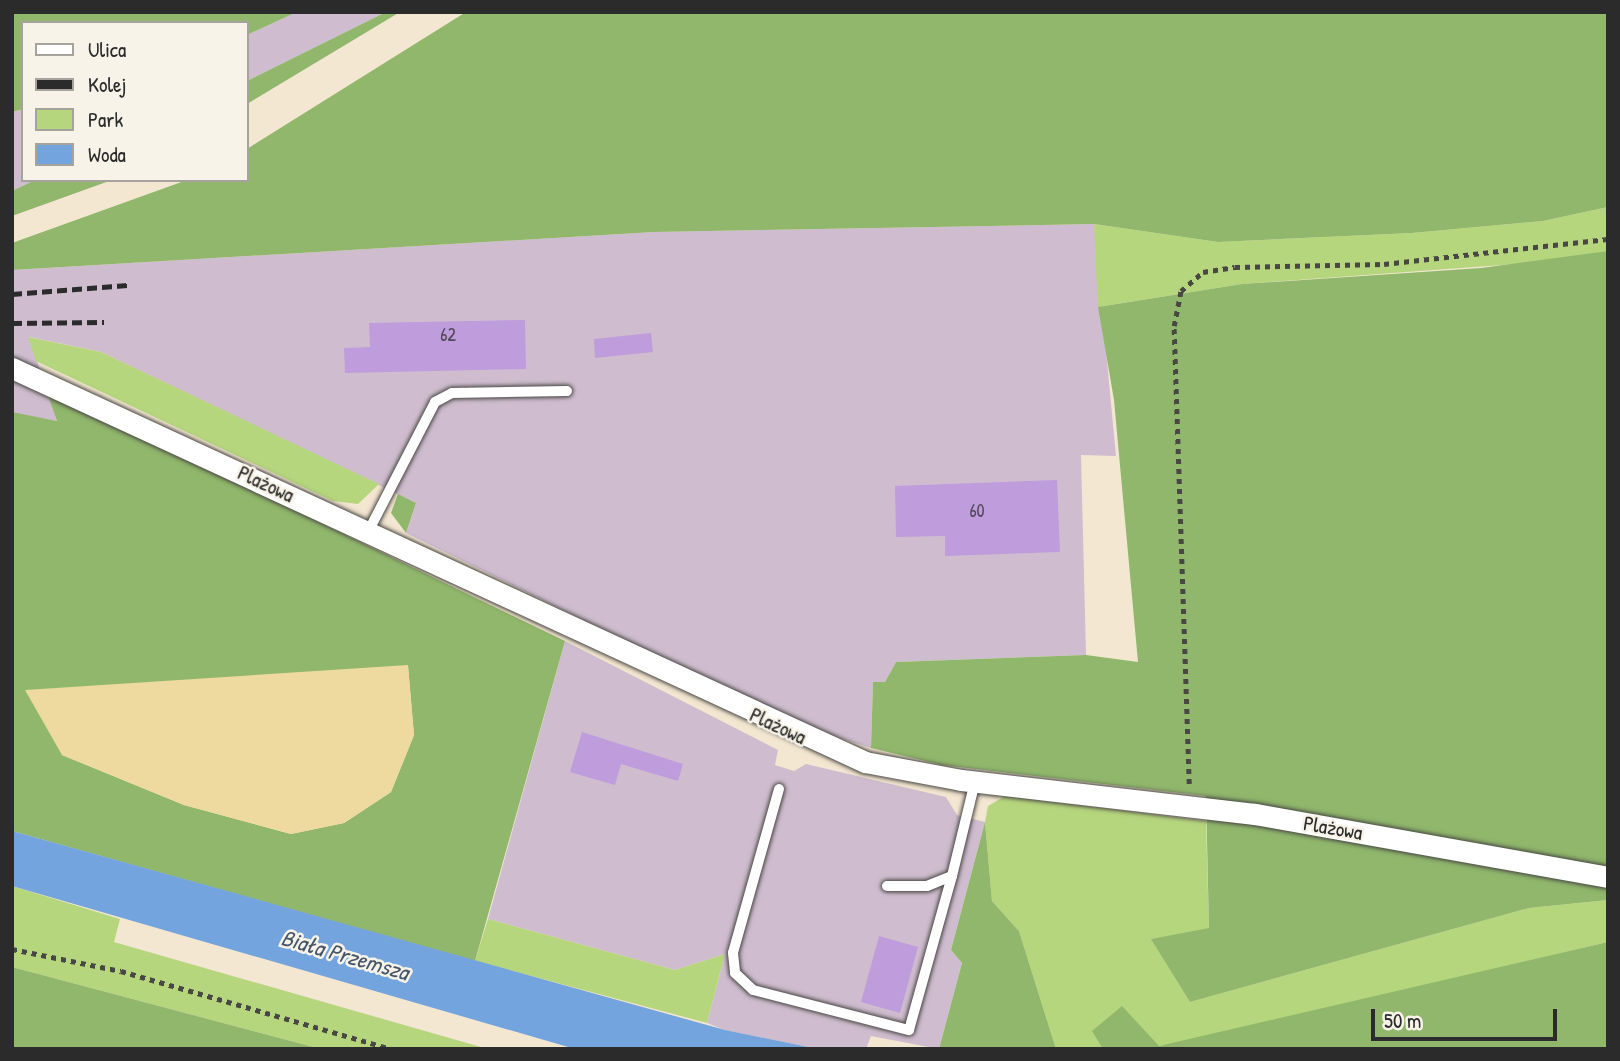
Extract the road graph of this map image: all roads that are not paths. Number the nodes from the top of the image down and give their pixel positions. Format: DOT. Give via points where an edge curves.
graph roads {
  1 [pos="12,368"];
  2 [pos="567,391"];
  3 [pos="368,532"];
  4 [pos="975,782"];
  5 [pos="779,789"];
  6 [pos="952,876"];
  7 [pos="1608,877"];
  8 [pos="887,886"];
  1 -- 3 [label="street, Plażowa" via="37,373"];
  2 -- 3 [label="lane" via="452,393 435,402"];
  3 -- 4 [label="street, Plażowa" via="812,742 864,762"];
  4 -- 6 [label="lane"];
  4 -- 7 [label="street, Plażowa" via="1190,808"];
  5 -- 6 [label="lane" via="733,953 735,973 753,990 909,1030"];
  6 -- 8 [label="lane" via="927,886"];
}
